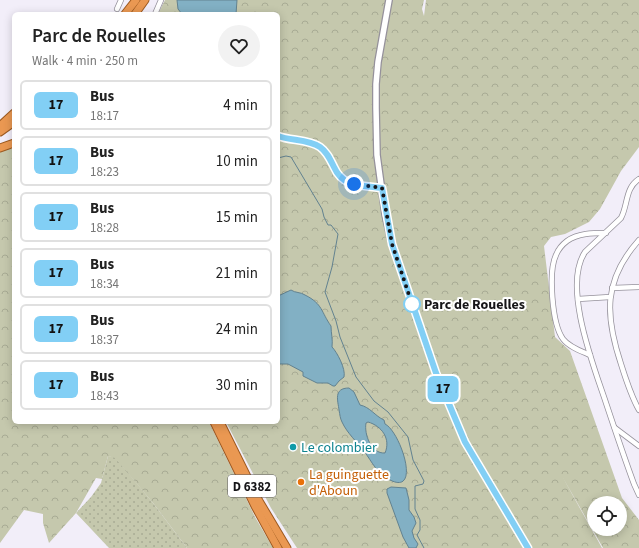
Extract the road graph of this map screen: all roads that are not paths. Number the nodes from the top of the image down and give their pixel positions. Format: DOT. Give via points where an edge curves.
graph roads {
  1 [pos="121,0"];
  2 [pos="137,0"];
  3 [pos="145,0"];
  4 [pos="161,0"];
  5 [pos="389,0"];
  6 [pos="117,9"];
  7 [pos="127,12"];
  8 [pos="130,12"];
  9 [pos="136,12"];
  10 [pos="156,12"];
  11 [pos="12,115"];
  12 [pos="12,123"];
  13 [pos="0,126"];
  14 [pos="0,132"];
  15 [pos="280,136"];
  16 [pos="12,144"];
  17 [pos="0,148"];
  18 [pos="639,179"];
  19 [pos="382,188"];
  20 [pos="606,233"];
  21 [pos="639,240"];
  22 [pos="639,287"];
  23 [pos="612,288"];
  24 [pos="610,297"];
  25 [pos="578,299"];
  26 [pos="590,355"];
  27 [pos="639,410"];
  28 [pos="215,424"];
  29 [pos="221,424"];
  30 [pos="615,428"];
  31 [pos="639,446"];
  32 [pos="639,495"];
  33 [pos="278,548"];
  34 [pos="287,548"];
  35 [pos="528,548"];
  1 -- 6 [label="street"];
  2 -- 7 [label="highway"];
  2 -- 8 [label="highway"];
  3 -- 9 [label="highway"];
  4 -- 10 [label="street"];
  5 -- 19 [label="street" via="376,84 376,142"];
  11 -- 13 [label="highway"];
  12 -- 14 [label="highway"];
  15 -- 19 [label="street" via="320,146 345,182"];
  16 -- 17 [label="highway"];
  18 -- 20 [label="street" via="629,190 621,218"];
  19 -- 35 [label="street" via="392,244 436,373 465,442"];
  20 -- 25 [label="street" via="585,252 579,263"];
  20 -- 26 [label="street" via="572,238 560,248 554,262 552,277 553,301 560,334 569,344"];
  21 -- 23 [label="street" via="626,256"];
  22 -- 23 [label="street"];
  23 -- 24 [label="street"];
  24 -- 25 [label="street"];
  24 -- 27 [label="street" via="611,323 617,351 628,387"];
  25 -- 26 [label="street" via="584,337"];
  26 -- 30 [label="street"];
  28 -- 33 [label="highway, D 6382"];
  29 -- 34 [label="highway, D 6382" via="259,501"];
  30 -- 31 [label="street"];
  30 -- 32 [label="street"];
}
